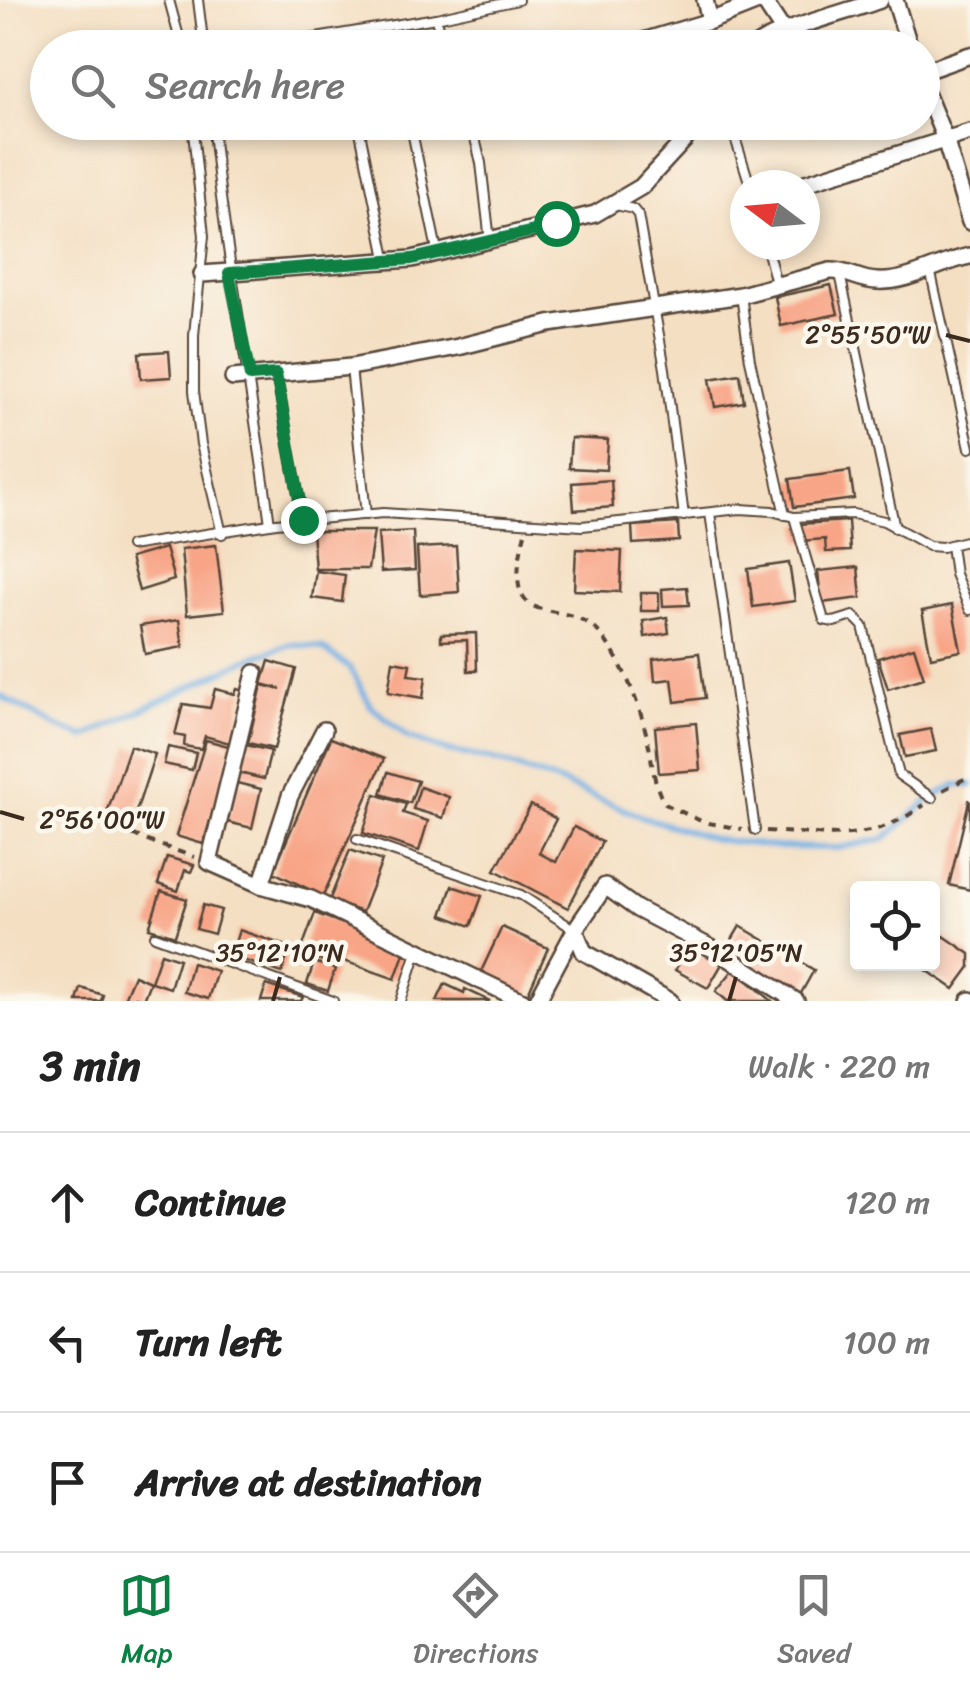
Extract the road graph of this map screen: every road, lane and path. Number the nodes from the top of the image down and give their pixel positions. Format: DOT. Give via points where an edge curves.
graph roads {
  1 [pos="169,0"];
  2 [pos="198,0"];
  3 [pos="518,0"];
  4 [pos="705,0"];
  5 [pos="880,0"];
  6 [pos="896,0"];
  7 [pos="436,18"];
  8 [pos="710,21"];
  9 [pos="177,30"];
  10 [pos="202,30"];
  11 [pos="364,30"];
  12 [pos="438,30"];
  13 [pos="680,30"];
  14 [pos="783,30"];
  15 [pos="790,30"];
  16 [pos="905,30"];
  17 [pos="970,55"];
  18 [pos="940,66"];
  19 [pos="940,126"];
  20 [pos="970,132"];
  21 [pos="194,140"];
  22 [pos="214,140"];
  23 [pos="362,140"];
  24 [pos="414,140"];
  25 [pos="475,140"];
  26 [pos="685,140"];
  27 [pos="735,140"];
  28 [pos="946,140"];
  29 [pos="745,170"];
  30 [pos="820,179"];
  31 [pos="614,205"];
  32 [pos="970,222"];
  33 [pos="490,241"];
  34 [pos="438,255"];
  35 [pos="970,256"];
  36 [pos="770,260"];
  37 [pos="387,262"];
  38 [pos="930,268"];
  39 [pos="840,270"];
  40 [pos="229,273"];
  41 [pos="202,274"];
  42 [pos="777,287"];
  43 [pos="741,295"];
  44 [pos="654,307"];
  45 [pos="351,366"];
  46 [pos="276,374"];
  47 [pos="250,376"];
  48 [pos="232,378"];
  49 [pos="967,411"];
  50 [pos="970,448"];
  51 [pos="710,513"];
  52 [pos="366,514"];
  53 [pos="684,516"];
  54 [pos="790,516"];
  55 [pos="303,520"];
  56 [pos="528,523"];
  57 [pos="270,524"];
  58 [pos="895,528"];
  59 [pos="222,534"];
  60 [pos="970,540"];
  61 [pos="130,546"];
  62 [pos="950,546"];
  63 [pos="970,610"];
  64 [pos="255,673"];
  65 [pos="324,730"];
  66 [pos="970,776"];
  67 [pos="932,798"];
  68 [pos="103,821"];
  69 [pos="755,830"];
  70 [pos="357,838"];
  71 [pos="210,862"];
  72 [pos="261,885"];
  73 [pos="575,930"];
  74 [pos="155,936"];
  75 [pos="418,950"];
  76 [pos="333,1001"];
  77 [pos="401,1001"];
  78 [pos="523,1001"];
  79 [pos="537,1001"];
  80 [pos="670,1001"];
  81 [pos="796,1001"];
  1 -- 9 [label="lane"];
  2 -- 10 [label="lane"];
  3 -- 7 [label="lane"];
  4 -- 8 [label="street"];
  5 -- 15 [label="street"];
  6 -- 16 [label="street"];
  7 -- 11 [label="lane"];
  7 -- 12 [label="lane"];
  8 -- 13 [label="street"];
  8 -- 14 [label="street" via="764,0"];
  17 -- 18 [label="street"];
  19 -- 28 [label="street"];
  20 -- 28 [label="street"];
  21 -- 41 [label="lane"];
  22 -- 40 [label="lane"];
  23 -- 37 [label="lane"];
  24 -- 34 [label="lane"];
  25 -- 33 [label="lane"];
  26 -- 31 [label="street" via="641,188"];
  27 -- 29 [label="lane"];
  28 -- 30 [label="street"];
  28 -- 32 [label="street"];
  31 -- 33 [label="street"];
  31 -- 44 [label="lane" via="638,215"];
  33 -- 34 [label="street"];
  34 -- 37 [label="street"];
  35 -- 38 [label="street"];
  36 -- 42 [label="lane"];
  37 -- 40 [label="street"];
  38 -- 39 [label="street" via="878,282"];
  38 -- 49 [label="lane"];
  39 -- 42 [label="street"];
  39 -- 58 [label="lane"];
  40 -- 41 [label="street"];
  40 -- 47 [label="lane"];
  41 -- 59 [label="lane" via="194,390"];
  42 -- 43 [label="street"];
  43 -- 44 [label="street"];
  43 -- 54 [label="lane" via="750,360"];
  44 -- 45 [label="street"];
  44 -- 53 [label="lane"];
  45 -- 46 [label="street"];
  45 -- 52 [label="lane"];
  46 -- 47 [label="street"];
  46 -- 55 [label="lane"];
  47 -- 48 [label="street"];
  47 -- 57 [label="lane"];
  49 -- 50 [label="lane"];
  51 -- 53 [label="lane"];
  51 -- 54 [label="lane"];
  51 -- 69 [label="lane"];
  52 -- 55 [label="lane"];
  52 -- 56 [label="lane"];
  53 -- 56 [label="lane" via="582,526"];
  54 -- 58 [label="lane" via="854,514"];
  54 -- 67 [label="lane" via="824,620 853,616 863,626 899,775"];
  55 -- 57 [label="lane"];
  56 -- 69 [label="path" via="518,588 538,610 570,617 602,635 634,693 665,804 703,822"];
  57 -- 59 [label="lane"];
  58 -- 62 [label="lane" via="929,546"];
  59 -- 61 [label="lane"];
  60 -- 62 [label="lane"];
  62 -- 63 [label="lane"];
  64 -- 71 [label="street"];
  65 -- 72 [label="street" via="290,796"];
  66 -- 67 [label="path"];
  67 -- 69 [label="path" via="902,820 862,835"];
  68 -- 71 [label="path"];
  70 -- 73 [label="lane" via="521,895"];
  71 -- 72 [label="street"];
  72 -- 75 [label="street" via="311,899"];
  73 -- 79 [label="street"];
  73 -- 80 [label="street" via="584,952"];
  73 -- 81 [label="street" via="605,886"];
  74 -- 76 [label="lane"];
  75 -- 77 [label="lane"];
  75 -- 78 [label="street"];
}
